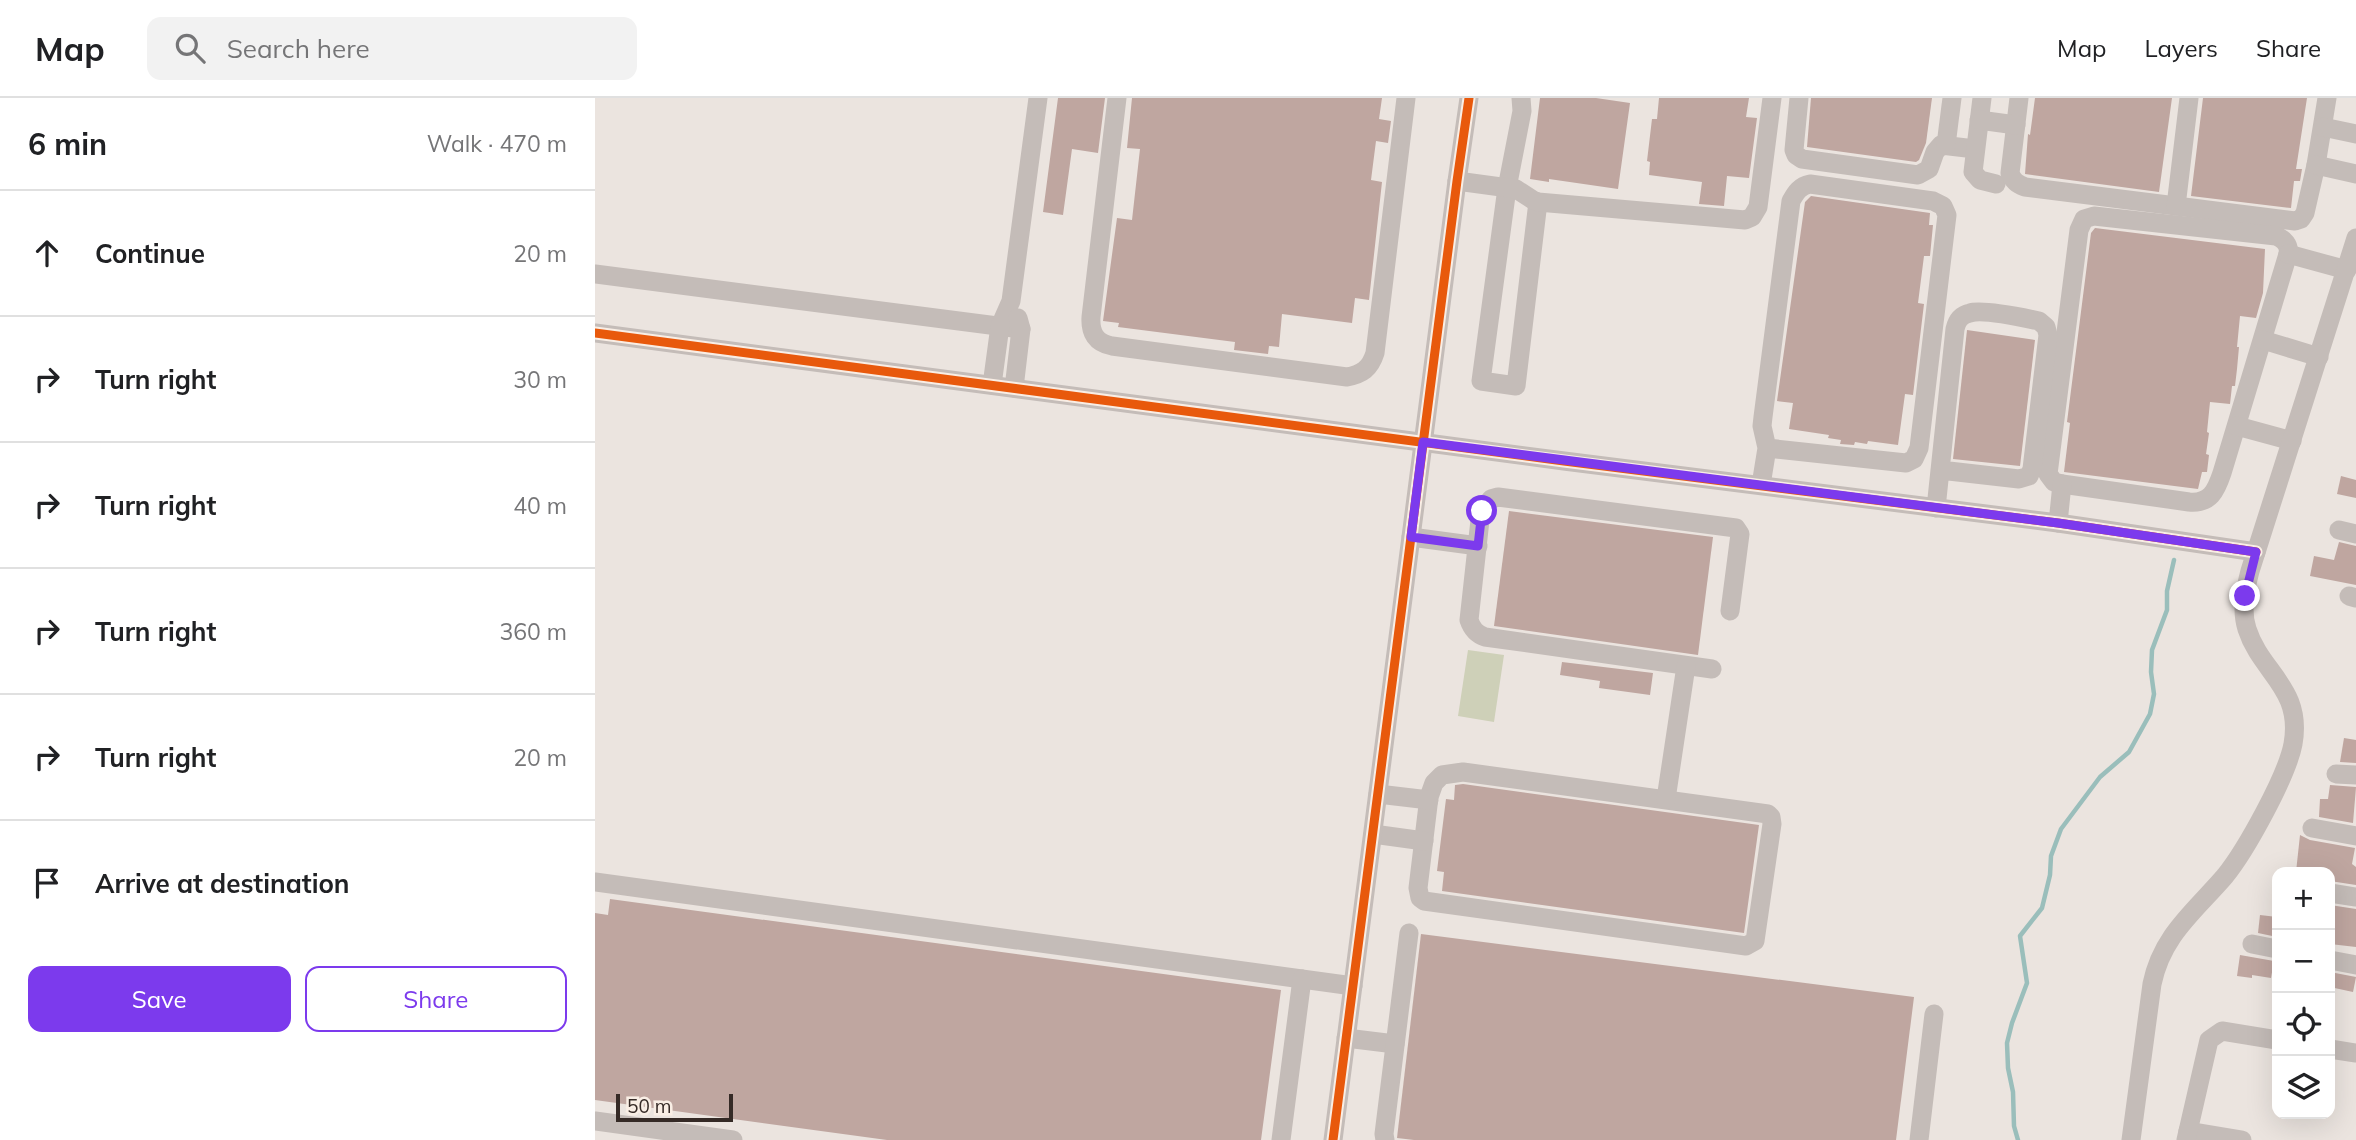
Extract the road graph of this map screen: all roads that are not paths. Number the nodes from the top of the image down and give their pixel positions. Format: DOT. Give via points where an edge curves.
graph roads {
  1 [pos="1038,98"];
  2 [pos="1117,98"];
  3 [pos="1406,98"];
  4 [pos="1469,98"];
  5 [pos="1521,98"];
  6 [pos="1772,98"];
  7 [pos="1800,98"];
  8 [pos="1952,98"];
  9 [pos="1982,98"];
  10 [pos="2019,98"];
  11 [pos="2189,98"];
  12 [pos="2327,98"];
  13 [pos="1979,120"];
  14 [pos="2016,125"];
  15 [pos="2323,127"];
  16 [pos="2356,134"];
  17 [pos="1946,145"];
  18 [pos="1975,149"];
  19 [pos="2316,166"];
  20 [pos="2356,174"];
  21 [pos="1457,181"];
  22 [pos="1996,184"];
  23 [pos="1507,188"];
  24 [pos="1538,202"];
  25 [pos="2176,206"];
  26 [pos="2356,238"];
  27 [pos="2288,254"];
  28 [pos="2347,270"];
  29 [pos="595,274"];
  30 [pos="1011,301"];
  31 [pos="1000,326"];
  32 [pos="1021,329"];
  33 [pos="595,333"];
  34 [pos="2263,340"];
  35 [pos="2319,356"];
  36 [pos="992,385"];
  37 [pos="1014,388"];
  38 [pos="2237,426"];
  39 [pos="2292,441"];
  40 [pos="1423,442"];
  41 [pos="1767,447"];
  42 [pos="1940,470"];
  43 [pos="2062,484"];
  44 [pos="1762,485"];
  45 [pos="1936,508"];
  46 [pos="2058,523"];
  47 [pos="1411,537"];
  48 [pos="1478,546"];
  49 [pos="2256,552"];
  50 [pos="1730,611"];
  51 [pos="1686,666"];
  52 [pos="1712,669"];
  53 [pos="1378,794"];
  54 [pos="1666,799"];
  55 [pos="1429,800"];
  56 [pos="2312,828"];
  57 [pos="1373,834"];
  58 [pos="2356,836"];
  59 [pos="1424,841"];
  60 [pos="595,882"];
  61 [pos="2335,894"];
  62 [pos="2356,897"];
  63 [pos="1409,933"];
  64 [pos="2252,944"];
  65 [pos="2272,948"];
  66 [pos="2335,961"];
  67 [pos="2356,965"];
  68 [pos="1302,979"];
  69 [pos="1353,986"];
  70 [pos="1934,1014"];
  71 [pos="1346,1038"];
  72 [pos="2272,1039"];
  73 [pos="1395,1044"];
  74 [pos="2335,1050"];
  75 [pos="2356,1053"];
  76 [pos="595,1121"];
  77 [pos="2187,1136"];
  78 [pos="733,1140"];
  79 [pos="1280,1140"];
  80 [pos="1333,1140"];
  81 [pos="1385,1140"];
  82 [pos="1919,1140"];
  83 [pos="2131,1140"];
  84 [pos="2242,1140"];
  1 -- 30 [label="street"];
  2 -- 3 [label="street" via="1091,317 1094,336 1107,345 1347,377 1369,367 1375,353"];
  4 -- 21 [label="street"];
  5 -- 23 [label="street"];
  6 -- 24 [label="street" via="1758,207 1749,219"];
  7 -- 17 [label="street" via="1794,150 1802,159 1917,175 1926,172 1936,149"];
  8 -- 17 [label="street"];
  9 -- 13 [label="street"];
  10 -- 14 [label="street"];
  11 -- 25 [label="street"];
  12 -- 15 [label="street"];
  13 -- 14 [label="street"];
  13 -- 18 [label="street"];
  14 -- 25 [label="street" via="2010,173 2017,184"];
  15 -- 16 [label="street"];
  15 -- 19 [label="street"];
  17 -- 18 [label="street"];
  18 -- 22 [label="street" via="1975,176"];
  19 -- 20 [label="street"];
  19 -- 25 [label="street" via="2305,213 2295,221"];
  21 -- 23 [label="street"];
  21 -- 40 [label="street"];
  23 -- 24 [label="street"];
  23 -- 24 [label="street" via="1481,381 1516,386"];
  26 -- 28 [label="street"];
  27 -- 28 [label="street"];
  27 -- 34 [label="street"];
  27 -- 43 [label="street" via="2285,242 2276,236 2101,216 2082,221 2047,471 2051,480"];
  28 -- 35 [label="street"];
  29 -- 31 [label="street"];
  30 -- 31 [label="street"];
  30 -- 32 [label="street"];
  31 -- 32 [label="street"];
  31 -- 36 [label="street"];
  32 -- 37 [label="street"];
  33 -- 36 [label="street"];
  34 -- 35 [label="street"];
  34 -- 38 [label="street"];
  35 -- 39 [label="street"];
  36 -- 37 [label="street"];
  37 -- 40 [label="street"];
  38 -- 39 [label="street"];
  38 -- 43 [label="street" via="2218,487 2201,502"];
  39 -- 49 [label="street"];
  40 -- 44 [label="street"];
  40 -- 47 [label="street"];
  41 -- 41 [label="street" via="1762,426 1794,195 1810,184 1943,206 1947,215 1915,459 1906,463"];
  41 -- 44 [label="street"];
  42 -- 42 [label="street" via="1959,319 1978,312 2039,321 2048,335 2029,476 2019,480"];
  42 -- 45 [label="street"];
  43 -- 46 [label="street"];
  44 -- 45 [label="street"];
  45 -- 46 [label="street"];
  46 -- 49 [label="street"];
  47 -- 48 [label="street"];
  47 -- 53 [label="street"];
  48 -- 50 [label="street" via="1482,511 1498,497 1733,527 1740,534"];
  48 -- 51 [label="street" via="1469,620 1478,635"];
  49 -- 83 [label="street" via="2245,596 2246,626 2287,695 2295,726 2292,749 2234,865 2182,923 2157,965"];
  51 -- 52 [label="street"];
  51 -- 54 [label="street"];
  53 -- 55 [label="street"];
  53 -- 57 [label="street"];
  54 -- 55 [label="street" via="1455,772 1437,779"];
  54 -- 59 [label="street" via="1771,817 1753,944 1430,903 1418,893"];
  55 -- 59 [label="street"];
  56 -- 58 [label="street"];
  57 -- 59 [label="street"];
  57 -- 69 [label="street"];
  60 -- 68 [label="street"];
  61 -- 62 [label="street"];
  63 -- 73 [label="street"];
  64 -- 65 [label="street"];
  66 -- 67 [label="street"];
  68 -- 69 [label="street"];
  68 -- 79 [label="street"];
  69 -- 71 [label="street"];
  70 -- 82 [label="street"];
  71 -- 73 [label="street"];
  71 -- 80 [label="street"];
  72 -- 77 [label="street" via="2222,1031 2214,1035 2207,1046"];
  73 -- 81 [label="street"];
  74 -- 75 [label="street"];
  76 -- 78 [label="street"];
  77 -- 84 [label="street"];
}
